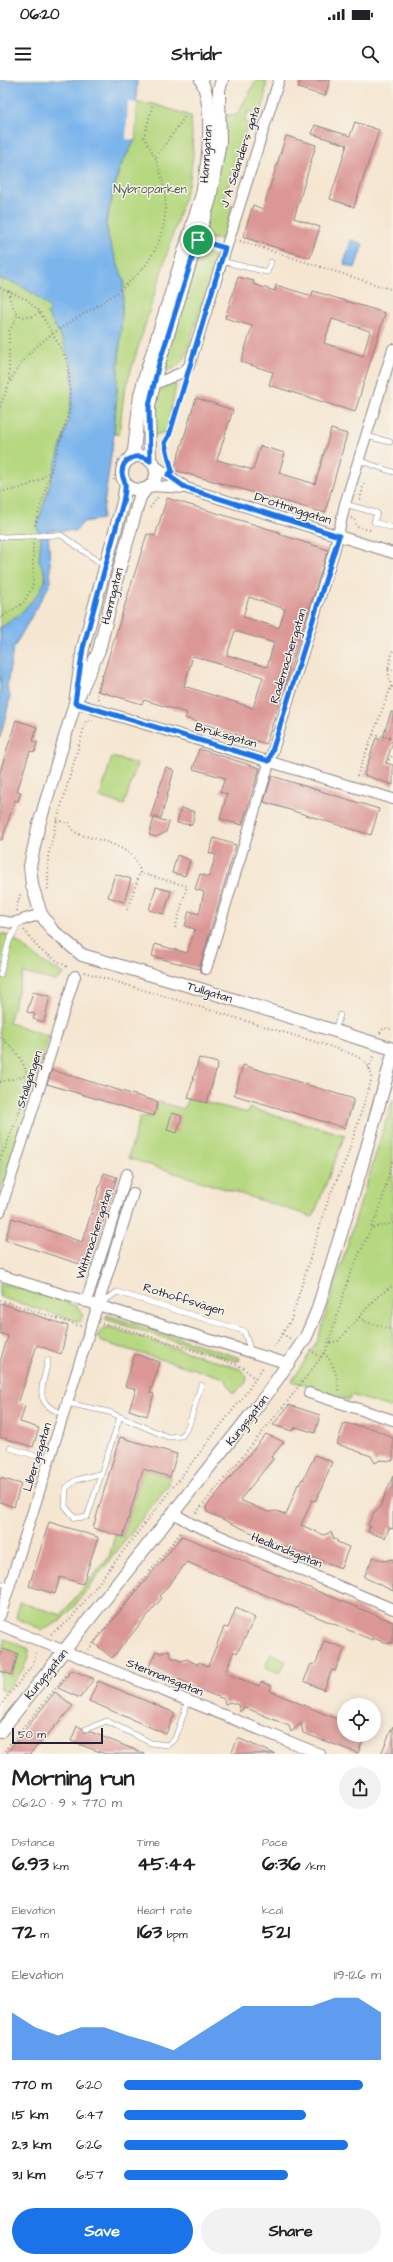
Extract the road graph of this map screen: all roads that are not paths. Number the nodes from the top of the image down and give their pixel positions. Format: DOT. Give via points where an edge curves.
graph roads {
  1 [pos="201,80"];
  2 [pos="222,80"];
  3 [pos="279,80"];
  4 [pos="220,261"];
  5 [pos="271,262"];
  6 [pos="393,349"];
  7 [pos="390,370"];
  8 [pos="155,384"];
  9 [pos="366,435"];
  10 [pos="390,442"];
  11 [pos="130,459"];
  12 [pos="358,460"];
  13 [pos="152,463"];
  14 [pos="393,472"];
  15 [pos="126,484"];
  16 [pos="148,487"];
  17 [pos="186,488"];
  18 [pos="345,504"];
  19 [pos="393,528"];
  20 [pos="339,536"];
  21 [pos="0,537"];
  22 [pos="393,553"];
  23 [pos="105,567"];
  24 [pos="119,570"];
  25 [pos="75,703"];
  26 [pos="269,761"];
  27 [pos="393,799"];
  28 [pos="40,914"];
  29 [pos="20,920"];
  30 [pos="0,921"];
  31 [pos="206,969"];
  32 [pos="75,972"];
  33 [pos="0,975"];
  34 [pos="340,1016"];
  35 [pos="334,1031"];
  36 [pos="393,1049"];
  37 [pos="393,1054"];
  38 [pos="127,1174"];
  39 [pos="133,1193"];
  40 [pos="0,1212"];
  41 [pos="0,1275"];
  42 [pos="86,1302"];
  43 [pos="98,1305"];
  44 [pos="251,1352"];
  45 [pos="48,1360"];
  46 [pos="289,1364"];
  47 [pos="201,1386"];
  48 [pos="309,1393"];
  49 [pos="67,1403"];
  50 [pos="64,1414"];
  51 [pos="120,1417"];
  52 [pos="393,1420"];
  53 [pos="10,1448"];
  54 [pos="49,1460"];
  55 [pos="99,1474"];
  56 [pos="173,1513"];
  57 [pos="5,1584"];
  58 [pos="393,1609"];
  59 [pos="0,1616"];
  60 [pos="0,1625"];
  61 [pos="65,1651"];
  62 [pos="188,1701"];
  63 [pos="86,1729"];
  64 [pos="0,1732"];
  65 [pos="320,1754"];
  1 -- 11 [label="street, Hamngatan" via="206,91 209,123 207,172 140,395 134,451"];
  2 -- 8 [label="street, Hamngatan" via="220,142 214,178"];
  3 -- 4 [label="street, J A Selanders gata"];
  4 -- 5 [label="lane" via="267,272"];
  4 -- 8 [label="street, J A Selanders gata" via="188,366 183,372"];
  6 -- 7 [label="street, Rademachergatan"];
  7 -- 9 [label="street, Rademachergatan"];
  8 -- 13 [label="street, Hamngatan" via="149,406"];
  9 -- 10 [label="lane"];
  9 -- 12 [label="street, Rademachergatan"];
  11 -- 13 [label="street" via="140,456"];
  11 -- 15 [label="street" via="122,473"];
  12 -- 14 [label="lane"];
  12 -- 18 [label="street, Rademachergatan"];
  13 -- 16 [label="street" via="156,476"];
  13 -- 17 [label="street, Drottninggatan"];
  15 -- 16 [label="street" via="135,490"];
  15 -- 23 [label="street, Hamngatan"];
  16 -- 17 [label="street, Drottninggatan"];
  16 -- 24 [label="street, Hamngatan" via="140,497"];
  17 -- 20 [label="street, Drottninggatan"];
  18 -- 19 [label="lane" via="377,513 374,522"];
  18 -- 20 [label="street, Rademachergatan"];
  20 -- 22 [label="street, Drottninggatan"];
  20 -- 26 [label="street, Rademachergatan"];
  21 -- 23 [label="lane" via="62,535"];
  23 -- 24 [label="street"];
  23 -- 25 [label="street, Hamngatan" via="83,648"];
  24 -- 25 [label="street, Hamngatan" via="99,650"];
  25 -- 26 [label="street, Bruksgatan"];
  25 -- 28 [label="street, Hamngatan" via="38,828 30,866"];
  26 -- 27 [label="street, Bruksgatan"];
  26 -- 31 [label="street, Rademachergatan"];
  28 -- 29 [label="street"];
  28 -- 35 [label="street, Tullgatan" via="52,930 82,955"];
  29 -- 30 [label="street" via="13,923"];
  29 -- 33 [label="lane" via="9,941"];
  32 -- 40 [label="street, Stallgången"];
  34 -- 35 [label="lane"];
  35 -- 36 [label="street, Tullgatan"];
  37 -- 46 [label="street, Kungsgatan" via="317,1311 306,1337"];
  38 -- 42 [label="street, Wittmachergatan"];
  39 -- 43 [label="street, Wittmachergatan"];
  41 -- 42 [label="street"];
  42 -- 43 [label="street"];
  43 -- 44 [label="street"];
  43 -- 44 [label="lane, Rothoffsvägen" via="117,1292 244,1331"];
  43 -- 49 [label="street, Libergsgatan"];
  44 -- 46 [label="street"];
  45 -- 50 [label="lane" via="41,1397 46,1406"];
  46 -- 56 [label="street, Kungsgatan"];
  47 -- 51 [label="lane" via="189,1425 182,1436 168,1437"];
  48 -- 52 [label="street"];
  49 -- 50 [label="street, Libergsgatan"];
  49 -- 51 [label="lane" via="109,1412"];
  50 -- 54 [label="street, Libergsgatan"];
  51 -- 55 [label="lane"];
  53 -- 54 [label="lane"];
  54 -- 57 [label="street, Libergsgatan"];
  55 -- 55 [label="lane" via="87,1516 75,1518 65,1506 66,1488 76,1480"];
  56 -- 58 [label="street, Hedlundsgatan" via="205,1530"];
  56 -- 61 [label="street, Kungsgatan"];
  57 -- 59 [label="street, Libergsgatan"];
  60 -- 61 [label="street, Stenmansgatan"];
  61 -- 62 [label="street, Stenmansgatan"];
  61 -- 64 [label="street, Kungsgatan"];
  62 -- 63 [label="lane" via="175,1738 167,1745 151,1743 107,1721"];
  62 -- 65 [label="street, Stenmansgatan"];
}
